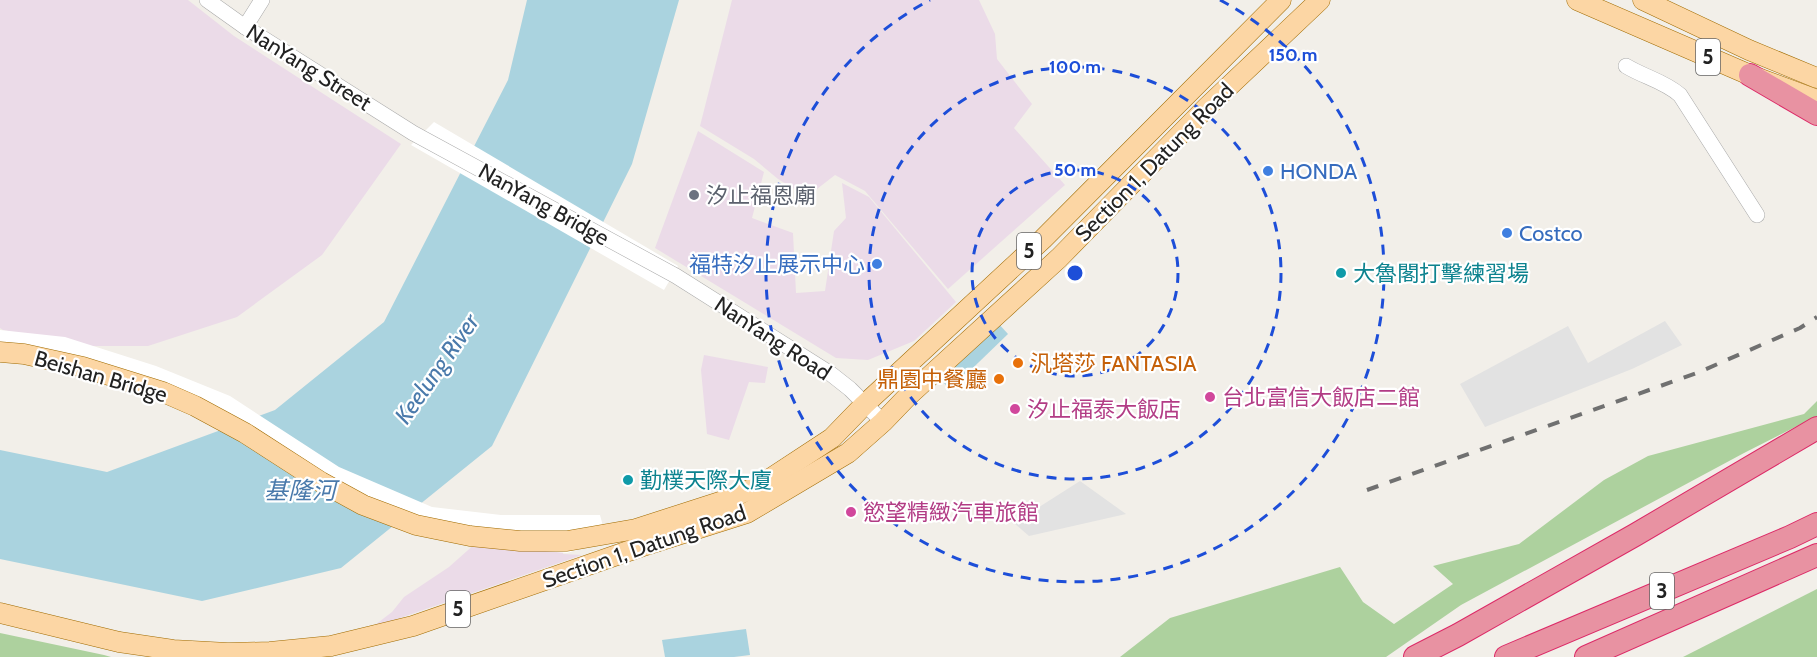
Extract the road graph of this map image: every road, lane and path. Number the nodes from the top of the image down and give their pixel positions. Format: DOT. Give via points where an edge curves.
graph roads {
  1 [pos="207,0"];
  2 [pos="262,0"];
  3 [pos="1281,0"];
  4 [pos="1320,0"];
  5 [pos="1576,0"];
  6 [pos="1643,0"];
  7 [pos="245,27"];
  8 [pos="1626,66"];
  9 [pos="1750,75"];
  10 [pos="1817,78"];
  11 [pos="1817,100"];
  12 [pos="1817,114"];
  13 [pos="412,133"];
  14 [pos="1757,215"];
  15 [pos="676,276"];
  16 [pos="0,352"];
  17 [pos="864,405"];
  18 [pos="883,422"];
  19 [pos="1817,428"];
  20 [pos="1817,524"];
  21 [pos="636,530"];
  22 [pos="1817,555"];
  23 [pos="0,613"];
  24 [pos="1415,657"];
  25 [pos="1506,657"];
  26 [pos="1586,657"];
  1 -- 7 [label="street, NanYang Street"];
  2 -- 7 [label="street"];
  3 -- 17 [label="main road, Section 1, Datung Road / 5" via="1042,239"];
  4 -- 18 [label="main road, Section 1, Datung Road / 5" via="1207,107 1059,258"];
  5 -- 9 [label="main road, 5"];
  6 -- 10 [label="main road, 5"];
  7 -- 13 [label="street, NanYang Street"];
  8 -- 14 [label="street" via="1680,95"];
  9 -- 11 [label="main road, 5"];
  9 -- 12 [label="highway"];
  13 -- 15 [label="street, NanYang Bridge"];
  15 -- 17 [label="street, NanYang Road" via="831,374"];
  16 -- 21 [label="main road, Beishan Bridge / 5" via="83,367 163,392 245,433 363,505 416,525 520,541 567,541"];
  17 -- 18 [label="street, NanYang Road"];
  17 -- 21 [label="main road, Section 1, Datung Road / 5" via="832,438 762,484"];
  18 -- 23 [label="main road, Section 1, Datung Road / 5" via="848,453 747,513 413,626 331,646 228,653 173,650 119,642"];
  19 -- 24 [label="highway" via="1625,541"];
  20 -- 25 [label="highway, 3"];
  22 -- 26 [label="highway, 3"];
}
